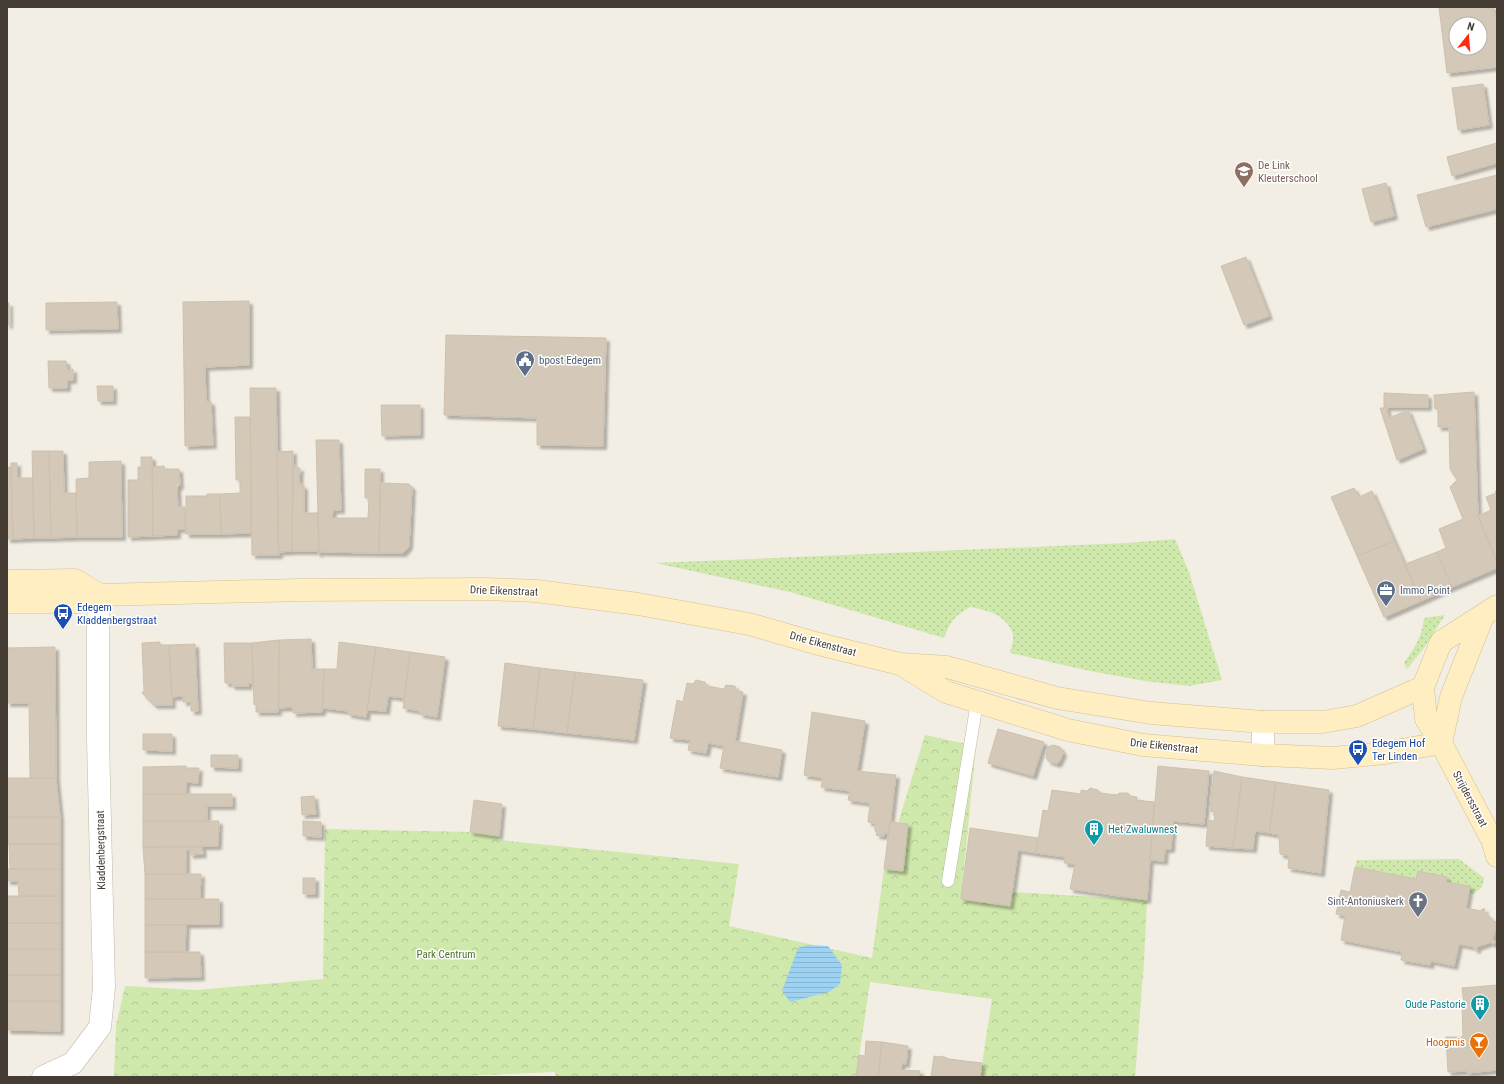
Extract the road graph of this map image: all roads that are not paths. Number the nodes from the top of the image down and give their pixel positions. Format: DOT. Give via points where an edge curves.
graph roads {
  1 [pos="7,582"];
  2 [pos="100,595"];
  3 [pos="7,602"];
  4 [pos="1490,611"];
  5 [pos="900,664"];
  6 [pos="1423,687"];
  7 [pos="1451,697"];
  8 [pos="977,702"];
  9 [pos="1263,722"];
  10 [pos="1441,743"];
  11 [pos="1263,755"];
  12 [pos="1497,856"];
  13 [pos="948,881"];
  14 [pos="43,1077"];
  1 -- 2 [label="street" via="75,580"];
  2 -- 3 [label="street, Drie Eikenstraat" via="77,602"];
  2 -- 5 [label="street, Drie Eikenstraat" via="307,590 536,591 638,604 749,624"];
  2 -- 14 [label="street, Kladdenbergstraat" via="98,739 104,987 100,1027 72,1063"];
  4 -- 6 [label="street, Strijdersstraat" via="1441,642"];
  4 -- 7 [label="street, Strijdersstraat"];
  5 -- 8 [label="street, Drie Eikenstraat" via="946,692"];
  5 -- 9 [label="street, Drie Eikenstraat" via="947,667 1057,698 1112,707 1151,713"];
  6 -- 7 [label="street" via="1438,689"];
  6 -- 9 [label="street, Drie Eikenstraat" via="1357,716 1323,722"];
  6 -- 10 [label="street, Strijdersstraat" via="1426,719"];
  7 -- 10 [label="street, Strijdersstraat"];
  8 -- 11 [label="street, Drie Eikenstraat" via="1068,730 1143,745"];
  8 -- 13 [label="lane"];
  9 -- 11 [label="street"];
  10 -- 11 [label="street, Drie Eikenstraat" via="1385,753 1333,758"];
  10 -- 12 [label="street, Strijdersstraat" via="1492,840"];
}
